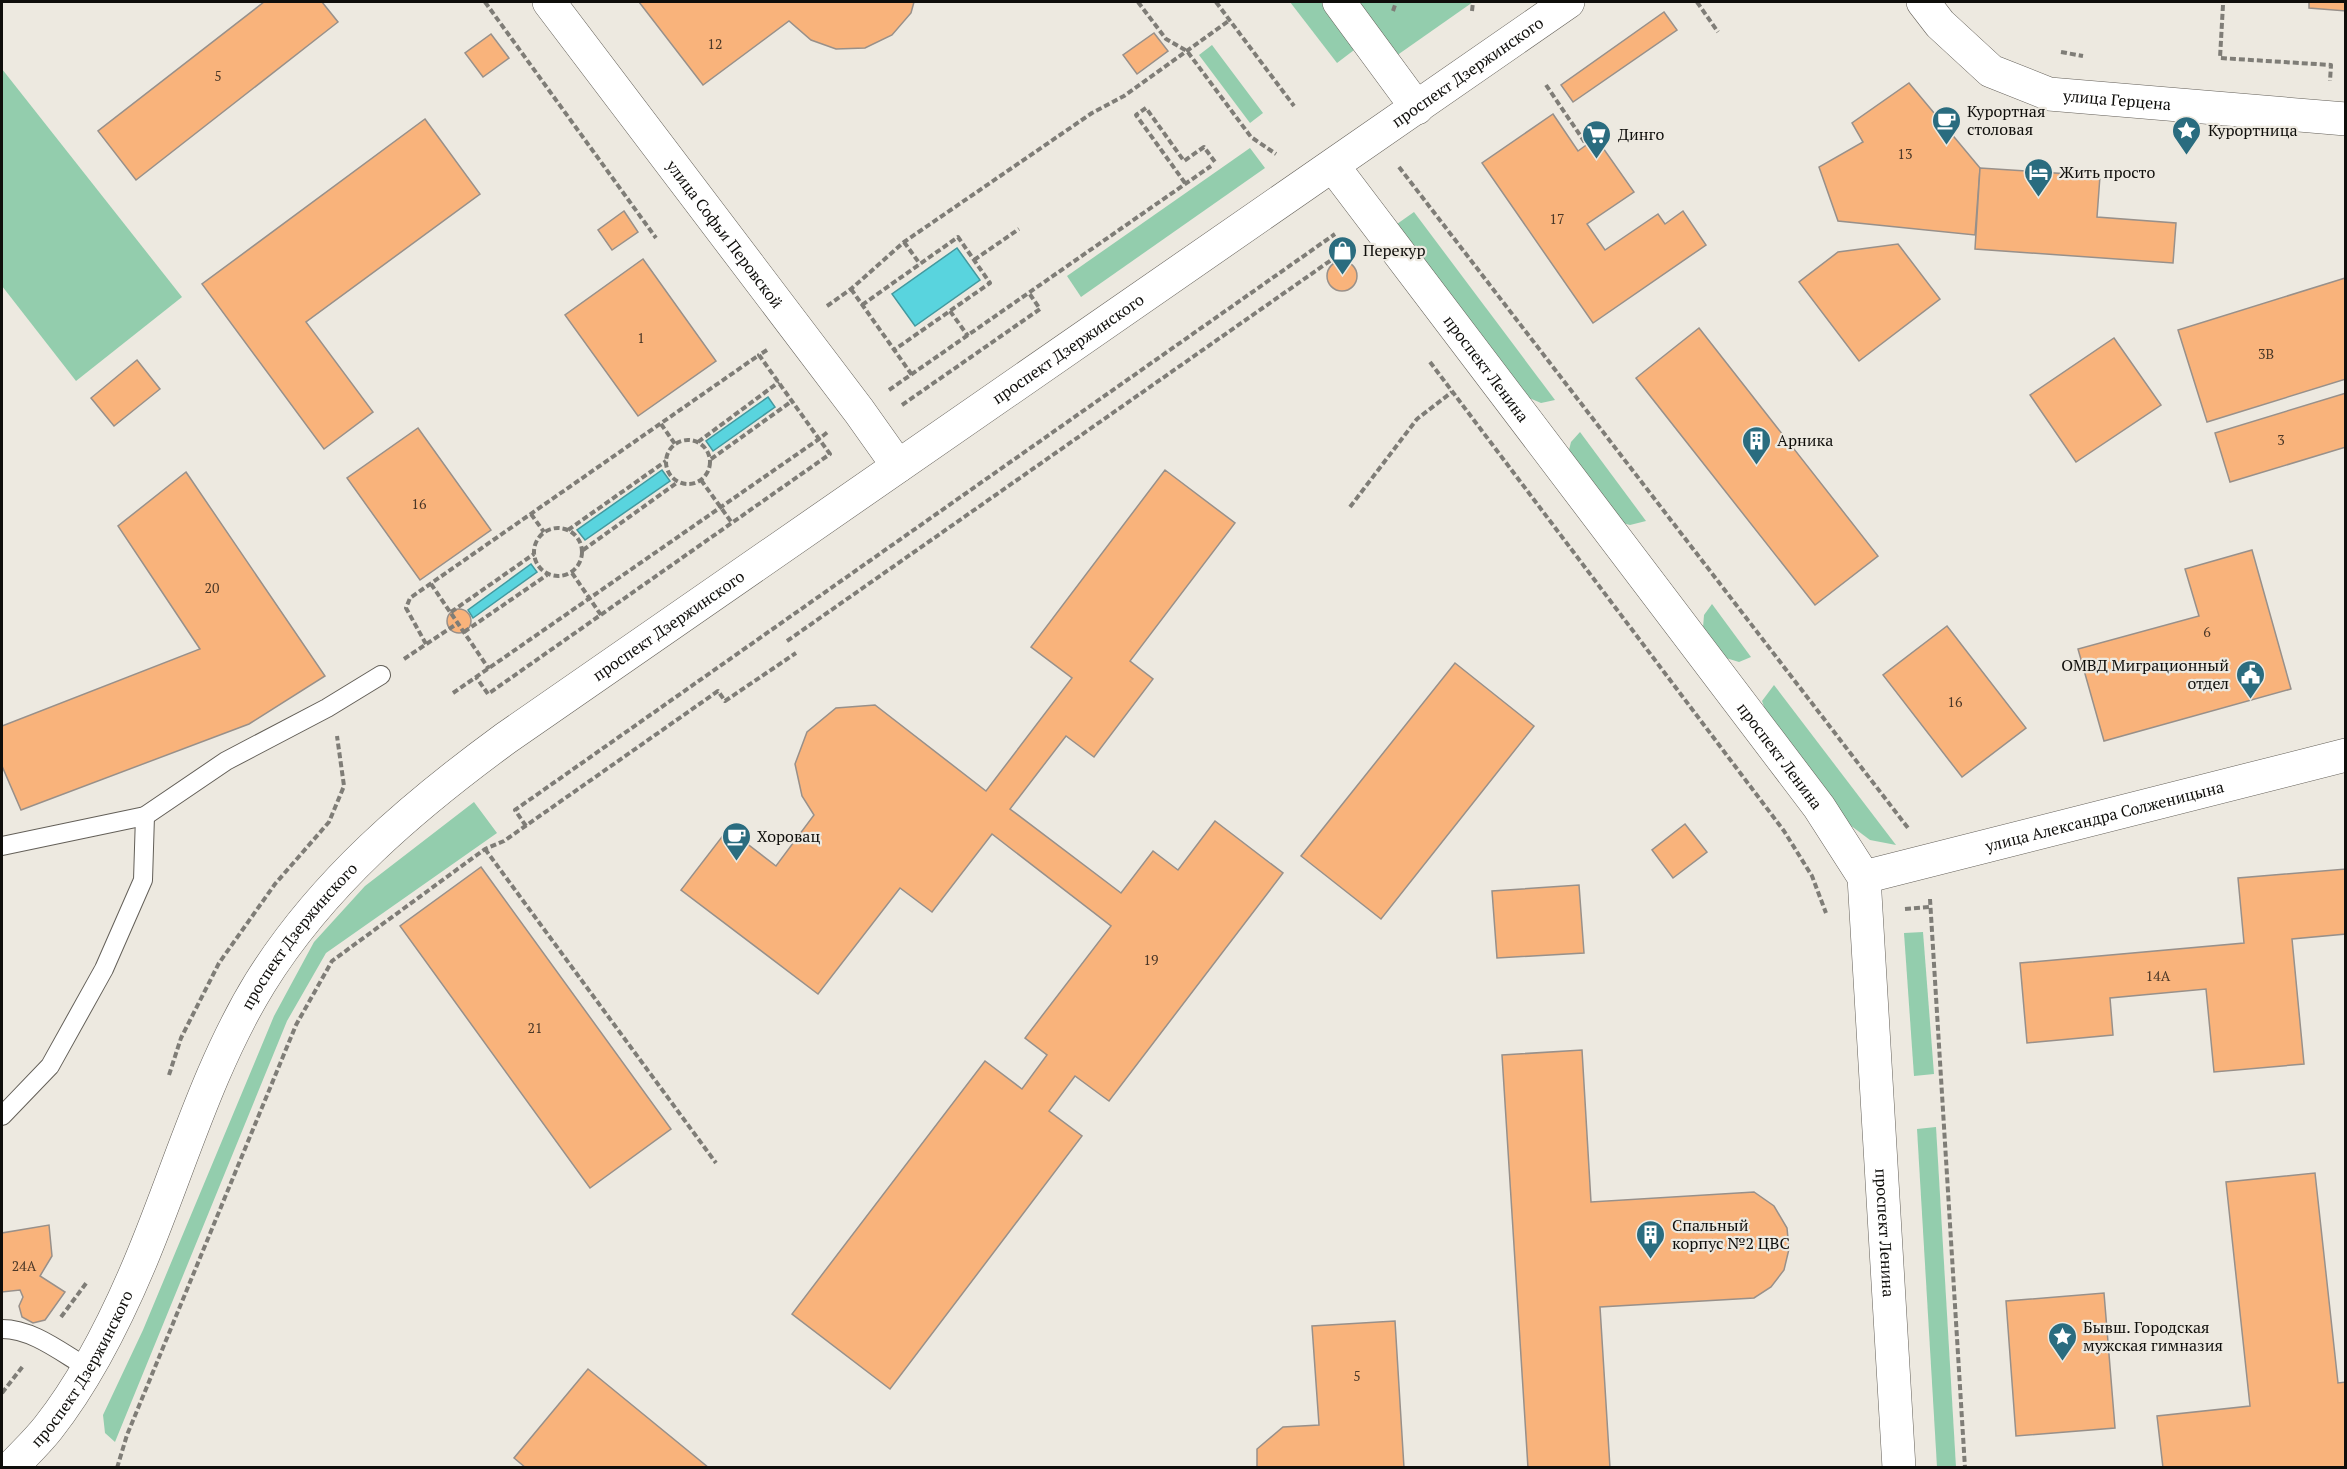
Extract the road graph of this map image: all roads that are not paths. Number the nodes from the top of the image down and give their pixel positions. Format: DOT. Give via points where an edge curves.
graph roads {
  1 [pos="549,2"];
  2 [pos="1339,2"];
  3 [pos="1568,2"];
  4 [pos="1923,2"];
  5 [pos="1417,108"];
  6 [pos="2346,119"];
  7 [pos="1334,166"];
  8 [pos="898,466"];
  9 [pos="381,675"];
  10 [pos="2346,755"];
  11 [pos="145,816"];
  12 [pos="2,846"];
  13 [pos="1864,877"];
  14 [pos="2,1116"];
  15 [pos="2,1329"];
  16 [pos="88,1368"];
  17 [pos="11,1467"];
  18 [pos="1899,1467"];
  1 -- 8 [label="street, улица Софьи Перовской"];
  2 -- 5 [label="street"];
  3 -- 5 [label="street, проспект Дзержинского"];
  4 -- 6 [label="street, улица Герцена" via="1940,24 1991,70 2049,94"];
  5 -- 7 [label="street, проспект Дзержинского"];
  7 -- 8 [label="street, проспект Дзержинского"];
  7 -- 13 [label="street, проспект Ленина" via="1819,807"];
  8 -- 16 [label="street, проспект Дзержинского" via="444,784 379,840 313,910 260,983 224,1053 144,1254"];
  9 -- 11 [label="lane" via="226,761"];
  10 -- 13 [label="street, улица Александра Солженицына"];
  11 -- 12 [label="lane"];
  11 -- 14 [label="lane" via="143,880 104,969 50,1066"];
  13 -- 18 [label="street, проспект Ленина"];
  15 -- 16 [label="lane" via="14,1329 43,1341"];
  16 -- 17 [label="street, проспект Дзержинского" via="48,1428"];
}
